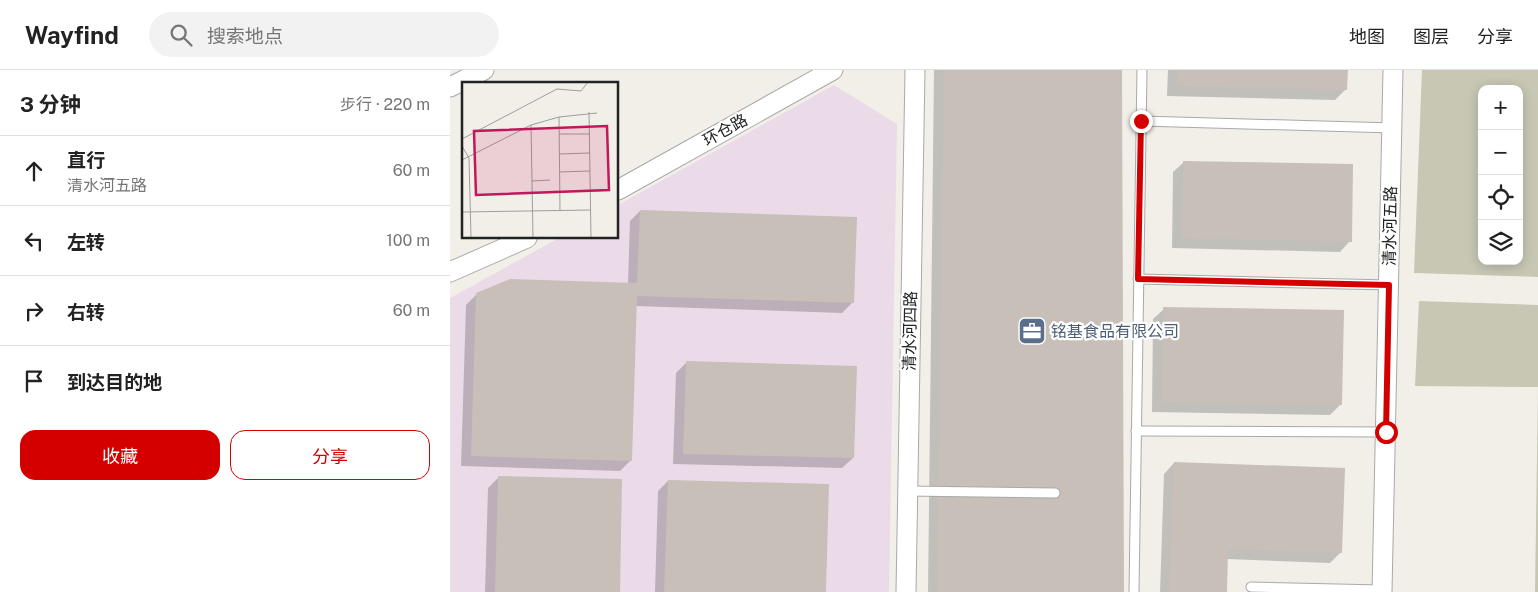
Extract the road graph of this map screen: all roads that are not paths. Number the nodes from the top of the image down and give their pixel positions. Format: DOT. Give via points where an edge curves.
graph roads {
  1 [pos="484,70"];
  2 [pos="833,70"];
  3 [pos="915,70"];
  4 [pos="1142,70"];
  5 [pos="1393,70"];
  6 [pos="450,87"];
  7 [pos="1141,121"];
  8 [pos="1392,128"];
  9 [pos="619,189"];
  10 [pos="525,239"];
  11 [pos="450,272"];
  12 [pos="1138,279"];
  13 [pos="1389,285"];
  14 [pos="1136,431"];
  15 [pos="1386,432"];
  16 [pos="906,491"];
  17 [pos="1055,493"];
  18 [pos="1251,586"];
  19 [pos="1382,591"];
  20 [pos="906,592"];
  21 [pos="1134,592"];
  1 -- 6 [label="street"];
  2 -- 9 [label="street, 环仓路"];
  3 -- 16 [label="street, 清水河四路"];
  4 -- 7 [label="lane"];
  5 -- 8 [label="street, 清水河五路"];
  7 -- 8 [label="lane"];
  7 -- 12 [label="lane"];
  8 -- 13 [label="street, 清水河五路"];
  10 -- 11 [label="street"];
  12 -- 13 [label="lane"];
  12 -- 14 [label="lane"];
  13 -- 15 [label="street, 清水河五路"];
  14 -- 15 [label="lane"];
  14 -- 21 [label="lane"];
  15 -- 19 [label="street, 清水河五路"];
  16 -- 17 [label="lane"];
  16 -- 20 [label="street, 清水河四路"];
  18 -- 19 [label="lane"];
}
